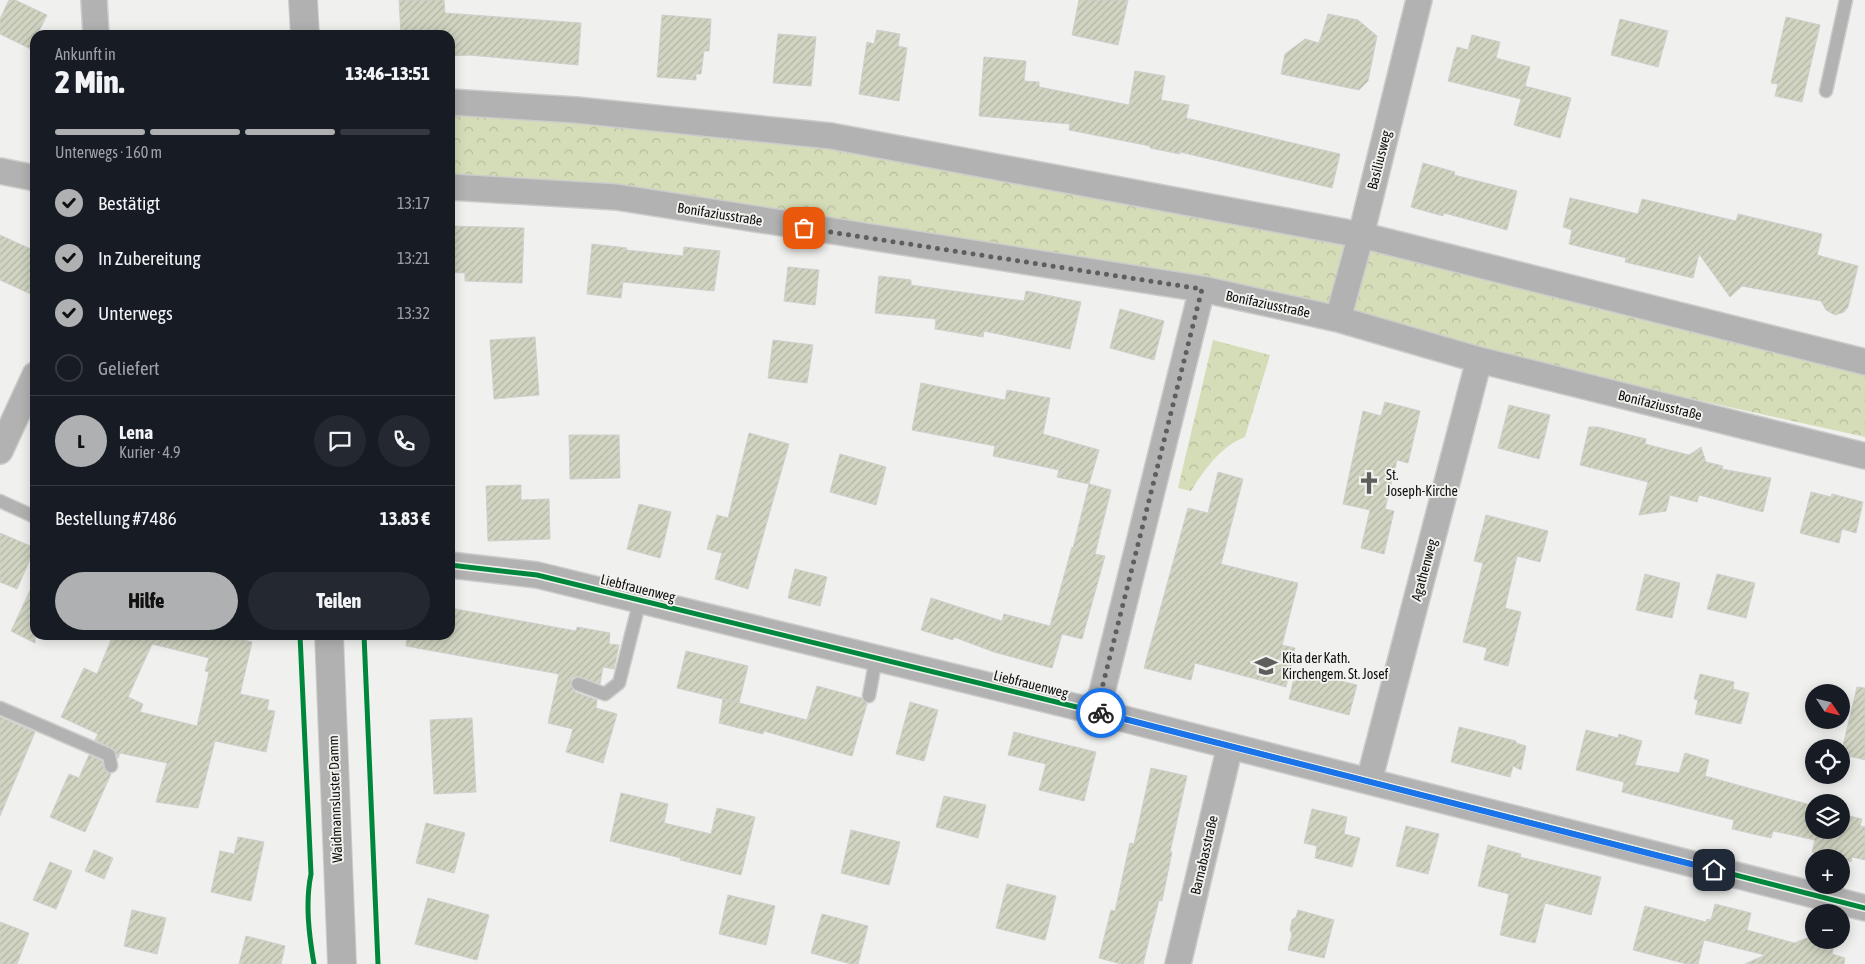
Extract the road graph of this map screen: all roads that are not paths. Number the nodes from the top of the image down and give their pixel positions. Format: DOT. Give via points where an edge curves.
graph roads {
  1 [pos="94,0"];
  2 [pos="303,0"];
  3 [pos="1419,0"];
  4 [pos="1846,0"];
  5 [pos="96,30"];
  6 [pos="305,30"];
  7 [pos="1826,90"];
  8 [pos="455,102"];
  9 [pos="0,171"];
  10 [pos="30,177"];
  11 [pos="455,187"];
  12 [pos="1361,235"];
  13 [pos="1202,289"];
  14 [pos="1338,319"];
  15 [pos="1478,360"];
  16 [pos="1865,362"];
  17 [pos="30,385"];
  18 [pos="0,451"];
  19 [pos="1865,456"];
  20 [pos="0,502"];
  21 [pos="30,515"];
  22 [pos="455,566"];
  23 [pos="640,600"];
  24 [pos="329,640"];
  25 [pos="876,658"];
  26 [pos="578,684"];
  27 [pos="869,696"];
  28 [pos="0,708"];
  29 [pos="1096,712"];
  30 [pos="1230,746"];
  31 [pos="111,766"];
  32 [pos="1369,781"];
  33 [pos="1865,908"];
  34 [pos="342,964"];
  35 [pos="1178,964"];
  1 -- 5 [label="street"];
  2 -- 6 [label="main road"];
  3 -- 12 [label="street, Basiliusweg"];
  4 -- 7 [label="lane"];
  8 -- 12 [label="street" via="576,110 831,136"];
  9 -- 10 [label="street"];
  11 -- 13 [label="street, Bonifaziusstraße" via="616,197"];
  12 -- 14 [label="street, Basiliusweg"];
  12 -- 16 [label="street"];
  13 -- 14 [label="street, Bonifaziusstraße"];
  13 -- 29 [label="street"];
  14 -- 15 [label="street, Bonifaziusstraße"];
  15 -- 19 [label="street, Bonifaziusstraße"];
  15 -- 32 [label="street, Agathenweg"];
  17 -- 18 [label="street"];
  20 -- 21 [label="lane"];
  22 -- 23 [label="street, Liebfrauenweg" via="537,575"];
  23 -- 25 [label="street, Liebfrauenweg"];
  23 -- 26 [label="lane" via="619,684 605,694"];
  24 -- 34 [label="main road, Waidmannsluster Damm"];
  25 -- 27 [label="lane"];
  25 -- 29 [label="street, Liebfrauenweg"];
  28 -- 31 [label="lane" via="109,755"];
  29 -- 30 [label="street, Liebfrauenweg"];
  30 -- 32 [label="street, Liebfrauenweg"];
  30 -- 35 [label="street, Barnabasstraße"];
  32 -- 33 [label="street, Liebfrauenweg"];
}
